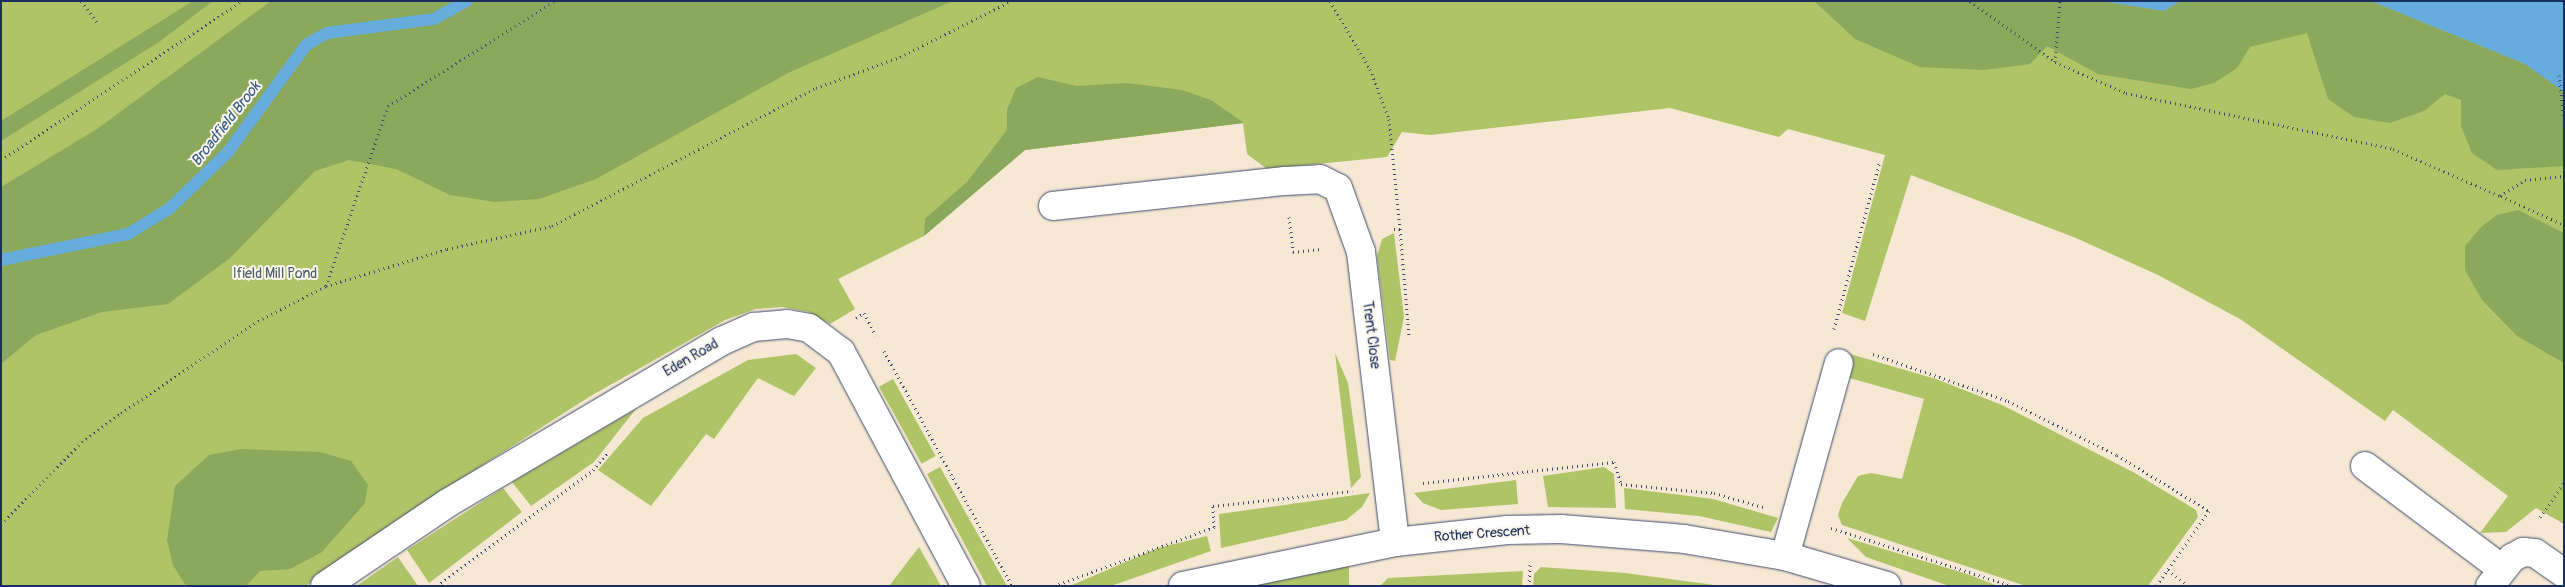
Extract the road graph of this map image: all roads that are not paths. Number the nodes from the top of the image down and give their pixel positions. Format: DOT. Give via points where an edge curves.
graph roads {
  1 [pos="1053,206"];
  2 [pos="1841,354"];
  3 [pos="2365,466"];
  4 [pos="1395,542"];
  5 [pos="1785,556"];
  6 [pos="2564,573"];
  7 [pos="2496,578"];
  8 [pos="325,586"];
  9 [pos="966,586"];
  10 [pos="1183,586"];
  11 [pos="1887,586"];
  1 -- 4 [label="street, Trent Close" via="1285,181 1320,179 1338,188 1361,252"];
  2 -- 5 [label="street"];
  3 -- 7 [label="street"];
  4 -- 5 [label="street, Rother Crescent" via="1507,530 1561,529 1684,539"];
  4 -- 10 [label="street, Rother Crescent"];
  5 -- 11 [label="street, Rother Crescent"];
  6 -- 7 [label="street" via="2535,553 2522,552"];
  8 -- 9 [label="street, Eden Road" via="461,494 722,341 770,324 808,328 824,336 852,369"];
}
